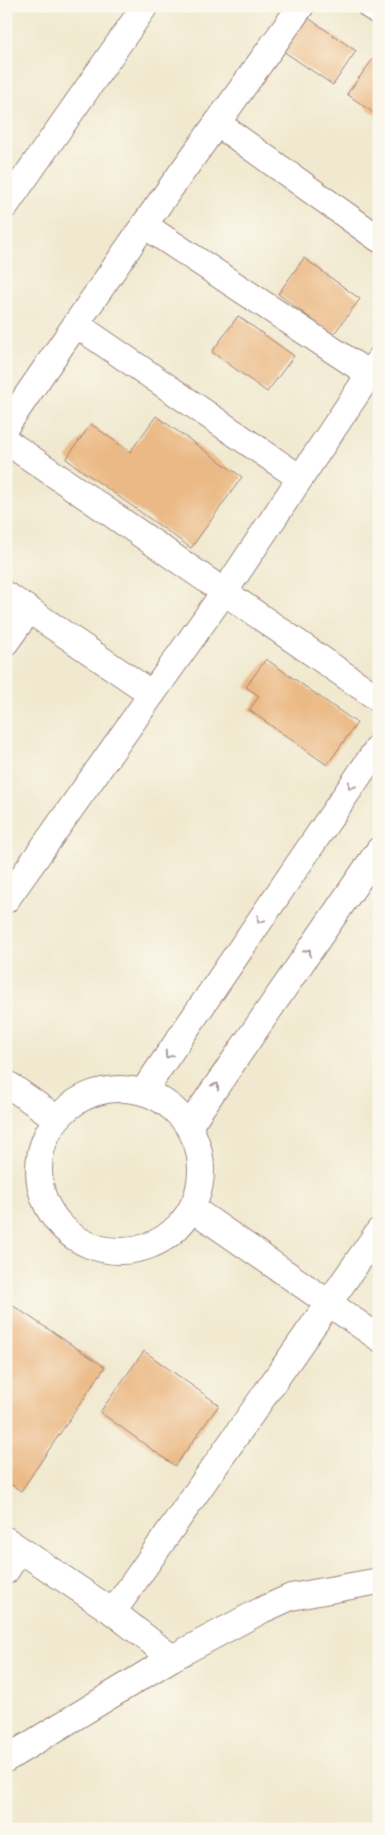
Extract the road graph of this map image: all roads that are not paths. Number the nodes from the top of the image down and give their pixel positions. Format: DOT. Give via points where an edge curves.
graph roads {
  1 [pos="144,6"];
  2 [pos="301,6"];
  3 [pos="370,6"];
  4 [pos="379,12"];
  5 [pos="217,124"];
  6 [pos="9,196"];
  7 [pos="144,225"];
  8 [pos="379,239"];
  9 [pos="77,326"];
  10 [pos="374,367"];
  11 [pos="6,426"];
  12 [pos="6,441"];
  13 [pos="300,478"];
  14 [pos="225,591"];
  15 [pos="6,595"];
  16 [pos="29,610"];
  17 [pos="6,642"];
  18 [pos="152,694"];
  19 [pos="379,699"];
  20 [pos="379,746"];
  21 [pos="379,850"];
  22 [pos="6,900"];
  23 [pos="6,1083"];
  24 [pos="143,1092"];
  25 [pos="56,1118"];
  26 [pos="189,1126"];
  27 [pos="193,1209"];
  28 [pos="379,1231"];
  29 [pos="328,1301"];
  30 [pos="379,1338"];
  31 [pos="11,1553"];
  32 [pos="379,1581"];
  33 [pos="113,1612"];
  34 [pos="172,1658"];
  35 [pos="6,1759"];
  1 -- 6 [label="street"];
  2 -- 5 [label="street"];
  3 -- 4 [label="street"];
  5 -- 7 [label="street"];
  5 -- 8 [label="street"];
  7 -- 9 [label="street"];
  7 -- 10 [label="street"];
  9 -- 11 [label="street"];
  9 -- 13 [label="street"];
  10 -- 13 [label="street"];
  12 -- 14 [label="street"];
  13 -- 14 [label="street"];
  14 -- 18 [label="street"];
  14 -- 19 [label="street"];
  15 -- 16 [label="street"];
  16 -- 17 [label="street"];
  16 -- 18 [label="street"];
  18 -- 22 [label="street"];
  20 -- 24 [label="street, one-way"];
  26 -- 21 [label="street, one-way"];
  23 -- 25 [label="street"];
  24 -- 25 [label="street" via="112,1089 85,1096"];
  24 -- 26 [label="street" via="168,1104"];
  25 -- 27 [label="street" via="42,1145 38,1173 55,1219 76,1238 102,1249 131,1251 158,1242 181,1225"];
  26 -- 27 [label="street" via="200,1152 201,1180"];
  27 -- 29 [label="street"];
  28 -- 29 [label="street"];
  29 -- 30 [label="street"];
  29 -- 33 [label="street"];
  31 -- 33 [label="street"];
  32 -- 34 [label="street" via="291,1597"];
  33 -- 34 [label="street"];
  34 -- 35 [label="street"];
}
